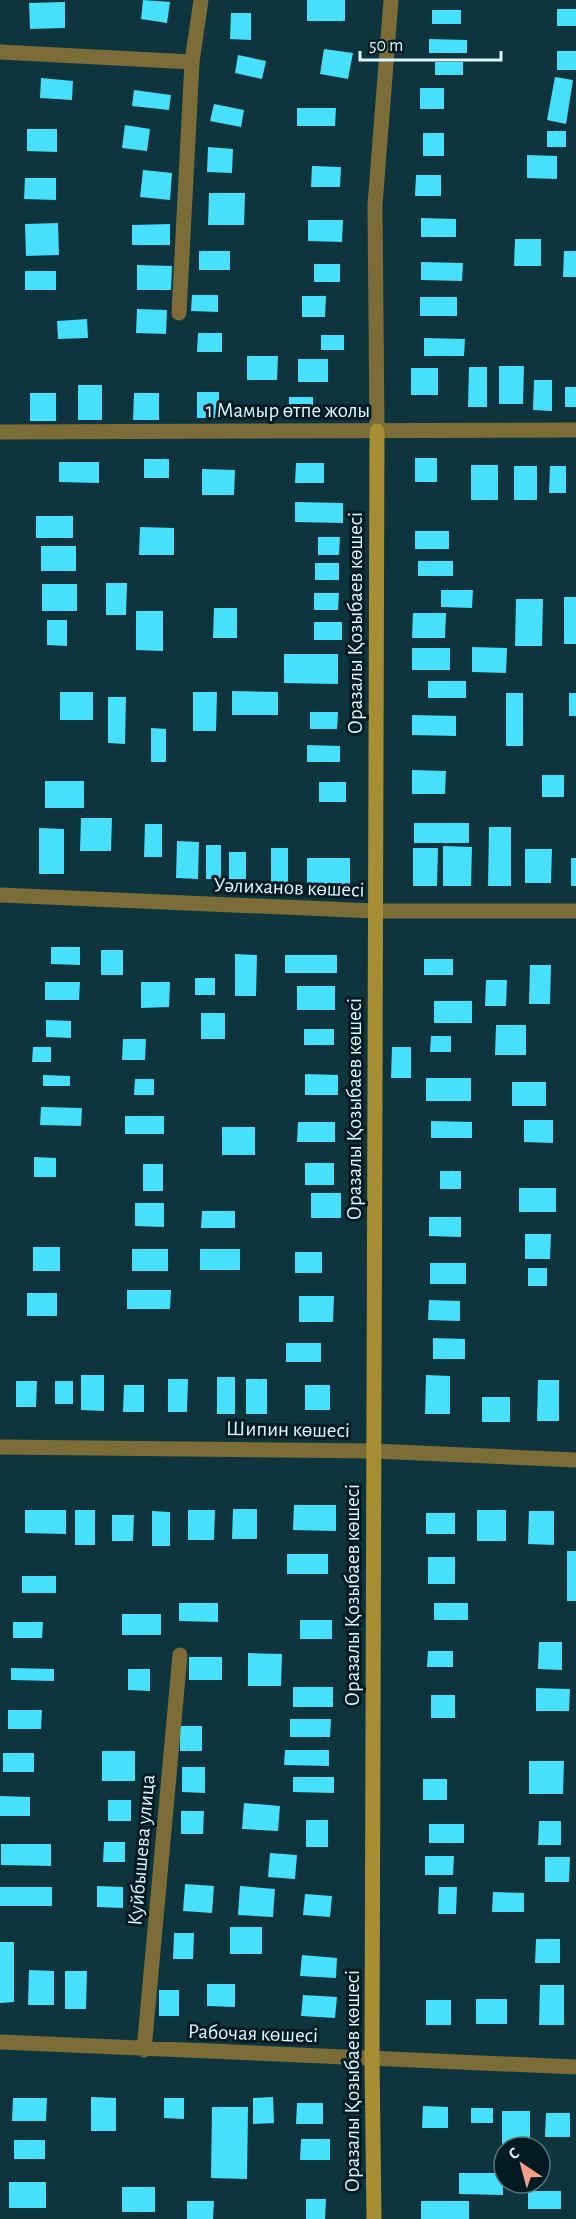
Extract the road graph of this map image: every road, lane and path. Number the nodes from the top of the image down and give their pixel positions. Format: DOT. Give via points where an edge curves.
graph roads {
  1 [pos="201,0"];
  2 [pos="391,0"];
  3 [pos="0,52"];
  4 [pos="192,62"];
  5 [pos="179,313"];
  6 [pos="576,430"];
  7 [pos="377,431"];
  8 [pos="0,432"];
  9 [pos="0,896"];
  10 [pos="375,911"];
  11 [pos="576,911"];
  12 [pos="0,1447"];
  13 [pos="374,1452"];
  14 [pos="576,1460"];
  15 [pos="180,1655"];
  16 [pos="0,2042"];
  17 [pos="144,2050"];
  18 [pos="372,2058"];
  19 [pos="576,2067"];
  20 [pos="374,2219"];
  1 -- 4 [label="street"];
  2 -- 7 [label="street, Оразалы Қозыбаев көшесі" via="375,205"];
  3 -- 4 [label="street"];
  4 -- 5 [label="street"];
  6 -- 7 [label="street, 1 Мамыр өтпе жолы"];
  7 -- 8 [label="street, 1 Мамыр өтпе жолы"];
  7 -- 10 [label="street, Оразалы Қозыбаев көшесі"];
  9 -- 10 [label="street, Уәлиханов көшесі"];
  10 -- 11 [label="street, Уәлиханов көшесі"];
  10 -- 13 [label="street, Оразалы Қозыбаев көшесі"];
  12 -- 13 [label="street, Шипин көшесі"];
  13 -- 14 [label="street, Шипин көшесі"];
  13 -- 18 [label="street, Оразалы Қозыбаев көшесі"];
  15 -- 17 [label="street, Куйбышева улица"];
  16 -- 17 [label="street, Рабочая көшесі"];
  17 -- 18 [label="street, Рабочая көшесі"];
  18 -- 19 [label="street, Рабочая көшесі"];
  18 -- 20 [label="street, Оразалы Қозыбаев көшесі"];
}
